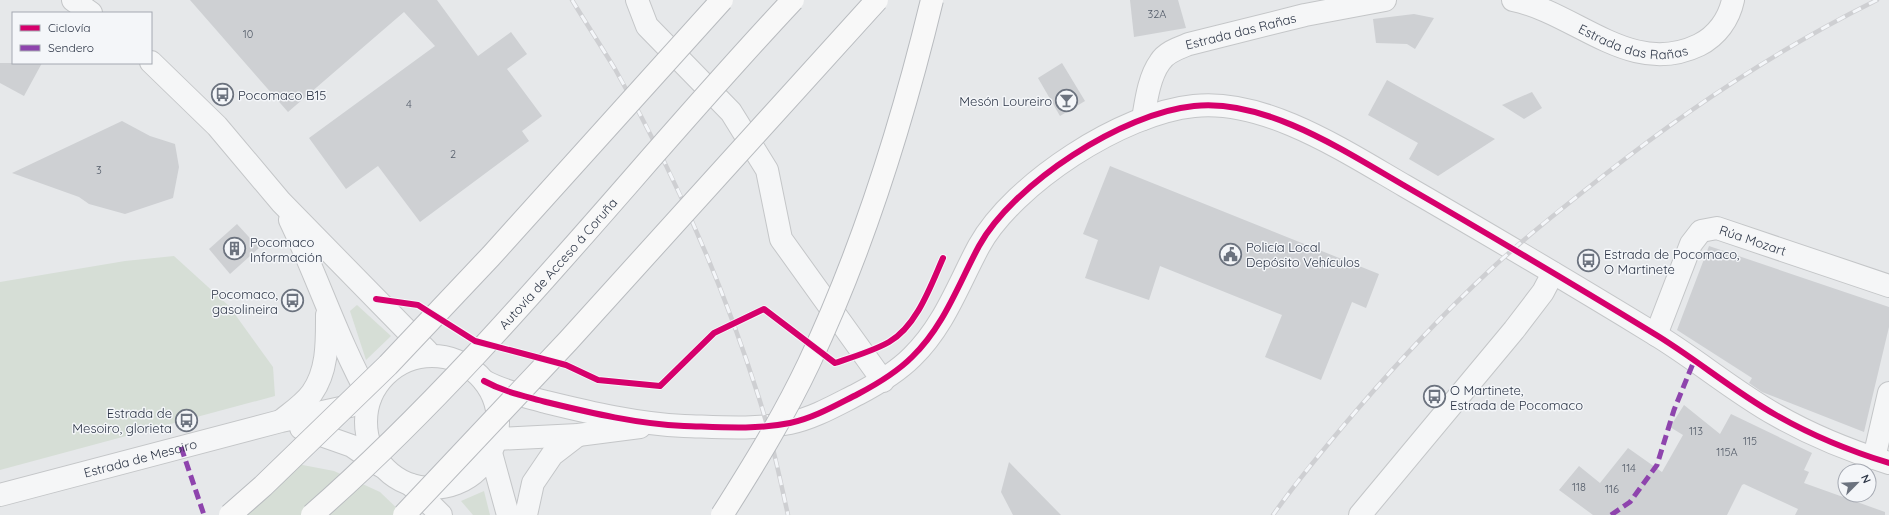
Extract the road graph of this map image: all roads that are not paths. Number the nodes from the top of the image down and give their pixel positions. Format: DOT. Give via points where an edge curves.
graph roads {
  1 [pos="73,0"];
  2 [pos="637,0"];
  3 [pos="722,0"];
  4 [pos="793,0"];
  5 [pos="877,0"];
  6 [pos="932,0"];
  7 [pos="1385,0"];
  8 [pos="1513,0"];
  9 [pos="1733,0"];
  10 [pos="90,12"];
  11 [pos="152,63"];
  12 [pos="1143,119"];
  13 [pos="281,202"];
  14 [pos="1553,273"];
  15 [pos="1889,286"];
  16 [pos="327,304"];
  17 [pos="1656,335"];
  18 [pos="431,355"];
  19 [pos="484,381"];
  20 [pos="883,382"];
  21 [pos="1889,393"];
  22 [pos="370,400"];
  23 [pos="281,421"];
  24 [pos="659,425"];
  25 [pos="578,435"];
  26 [pos="493,446"];
  27 [pos="1882,461"];
  28 [pos="385,468"];
  29 [pos="411,485"];
  30 [pos="0,495"];
  31 [pos="230,515"];
  32 [pos="312,515"];
  33 [pos="404,515"];
  34 [pos="441,515"];
  35 [pos="508,515"];
  36 [pos="526,515"];
  37 [pos="722,515"];
  38 [pos="1360,515"];
  1 -- 10 [label="street"];
  2 -- 20 [label="street" via="647,26 731,112 767,170 781,239"];
  3 -- 31 [label="highway, bridge" via="491,256 393,359"];
  4 -- 32 [label="highway, Autovía de Acceso á Coruña, bridge" via="438,395"];
  5 -- 33 [label="highway, bridge" via="568,340"];
  6 -- 37 [label="highway, bridge" via="887,167 848,273 809,363 760,454"];
  7 -- 12 [label="street, Estrada das Rañas" via="1275,22 1173,50 1160,61 1147,95"];
  8 -- 9 [label="street, Estrada das Rañas" via="1537,6 1605,41 1642,53 1663,55 1684,52 1705,42 1720,28 1730,13"];
  11 -- 13 [label="street" via="217,126"];
  12 -- 14 [label="street" via="1170,110 1195,106 1229,106 1270,116 1307,132 1387,176"];
  12 -- 20 [label="street" via="1112,132 1080,151 1036,182 996,220 980,244 940,324 912,357"];
  13 -- 16 [label="street"];
  13 -- 18 [label="street"];
  14 -- 17 [label="street"];
  14 -- 38 [label="street" via="1543,292 1514,330"];
  15 -- 17 [label="street, Rúa Mozart" via="1717,228 1701,231 1691,244"];
  16 -- 22 [label="street" via="352,367"];
  16 -- 23 [label="street" via="327,348 324,368 312,393"];
  17 -- 27 [label="street" via="1775,415 1828,441"];
  18 -- 19 [label="street" via="451,358 470,367"];
  18 -- 22 [label="street" via="412,358 394,367 380,381"];
  19 -- 24 [label="street" via="500,390 567,407"];
  19 -- 26 [label="street" via="494,399 498,419"];
  20 -- 24 [label="street" via="828,410 792,423 751,428"];
  21 -- 27 [label="street"];
  22 -- 23 [label="street, Estrada de Mesoiro" via="331,412"];
  22 -- 28 [label="street" via="366,419 368,437 374,454"];
  23 -- 28 [label="street" via="352,446"];
  23 -- 30 [label="street, Estrada de Mesoiro"];
  24 -- 25 [label="street"];
  25 -- 26 [label="street"];
  25 -- 36 [label="street" via="552,455 533,483"];
  26 -- 29 [label="street" via="475,472 465,479 448,486 430,488"];
  26 -- 35 [label="street"];
  28 -- 29 [label="street"];
  29 -- 34 [label="street"];
}
